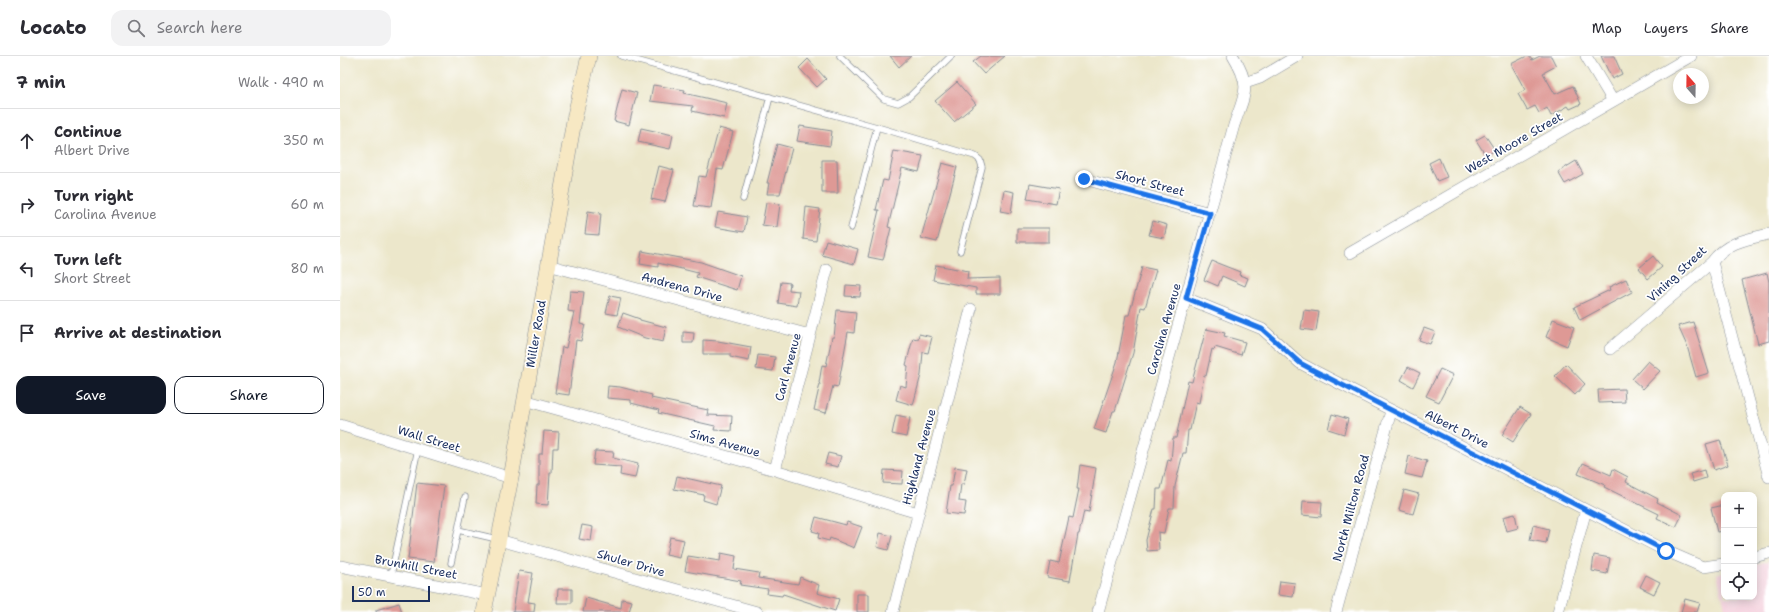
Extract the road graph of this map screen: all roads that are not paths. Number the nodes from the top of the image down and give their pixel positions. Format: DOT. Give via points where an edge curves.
graph roads {
  1 [pos="589,56"];
  2 [pos="621,56"];
  3 [pos="840,56"];
  4 [pos="951,56"];
  5 [pos="1233,56"];
  6 [pos="1586,56"];
  7 [pos="1690,56"];
  8 [pos="1293,57"];
  9 [pos="1246,83"];
  10 [pos="770,97"];
  11 [pos="1613,101"];
  12 [pos="877,127"];
  13 [pos="1084,179"];
  14 [pos="743,199"];
  15 [pos="1210,213"];
  16 [pos="851,228"];
  17 [pos="1769,234"];
  18 [pos="960,251"];
  19 [pos="1350,253"];
  20 [pos="1712,262"];
  21 [pos="548,264"];
  22 [pos="827,270"];
  23 [pos="1186,298"];
  24 [pos="971,309"];
  25 [pos="810,335"];
  26 [pos="1610,349"];
  27 [pos="524,400"];
  28 [pos="1391,410"];
  29 [pos="340,425"];
  30 [pos="418,449"];
  31 [pos="775,470"];
  32 [pos="1769,477"];
  33 [pos="511,478"];
  34 [pos="465,497"];
  35 [pos="1586,510"];
  36 [pos="918,513"];
  37 [pos="458,530"];
  38 [pos="499,540"];
  39 [pos="1769,553"];
  40 [pos="1757,556"];
  41 [pos="451,563"];
  42 [pos="1721,564"];
  43 [pos="340,566"];
  44 [pos="391,575"];
  45 [pos="487,595"];
  46 [pos="484,612"];
  47 [pos="757,612"];
  48 [pos="893,612"];
  49 [pos="1098,612"];
  50 [pos="1336,612"];
  51 [pos="1558,612"];
  1 -- 21 [label="main road, Miller Road" via="575,115"];
  2 -- 10 [label="lane"];
  3 -- 4 [label="lane" via="884,99 898,103 909,97"];
  5 -- 9 [label="street"];
  6 -- 11 [label="street"];
  7 -- 11 [label="street, West Moore Street"];
  8 -- 9 [label="street" via="1260,78"];
  9 -- 15 [label="street, Carolina Avenue" via="1244,99 1234,125"];
  10 -- 12 [label="lane"];
  10 -- 14 [label="lane"];
  11 -- 19 [label="street, West Moore Street"];
  12 -- 16 [label="lane"];
  12 -- 18 [label="lane" via="975,156 980,160 982,167"];
  13 -- 15 [label="street, Short Street"];
  15 -- 23 [label="street, Carolina Avenue"];
  17 -- 20 [label="street, Vining Street" via="1731,245"];
  20 -- 26 [label="street, Vining Street"];
  20 -- 32 [label="street"];
  21 -- 25 [label="street, Andrena Drive"];
  21 -- 27 [label="main road, Miller Road"];
  22 -- 25 [label="street, Carl Avenue"];
  23 -- 28 [label="street, Albert Drive" via="1262,329 1300,363"];
  23 -- 49 [label="street, Carolina Avenue"];
  24 -- 36 [label="street, Highland Avenue"];
  25 -- 31 [label="street, Carl Avenue"];
  27 -- 31 [label="street, Sims Avenue"];
  27 -- 33 [label="main road, Miller Road"];
  28 -- 35 [label="street, Albert Drive"];
  28 -- 50 [label="street, North Milton Road"];
  29 -- 30 [label="street, Wall Street"];
  30 -- 33 [label="street, Wall Street"];
  30 -- 44 [label="lane"];
  31 -- 36 [label="street, Sims Avenue"];
  33 -- 38 [label="main road, Miller Road"];
  34 -- 37 [label="lane"];
  35 -- 42 [label="street, Albert Drive" via="1703,567"];
  35 -- 51 [label="street"];
  36 -- 48 [label="street, Highland Avenue"];
  37 -- 38 [label="lane"];
  37 -- 41 [label="lane"];
  38 -- 45 [label="main road, Miller Road"];
  38 -- 47 [label="street, Shuler Drive"];
  39 -- 40 [label="street"];
  43 -- 44 [label="street, Brunhill Street"];
  44 -- 45 [label="street, Brunhill Street"];
  45 -- 46 [label="main road, Miller Road"];
}
